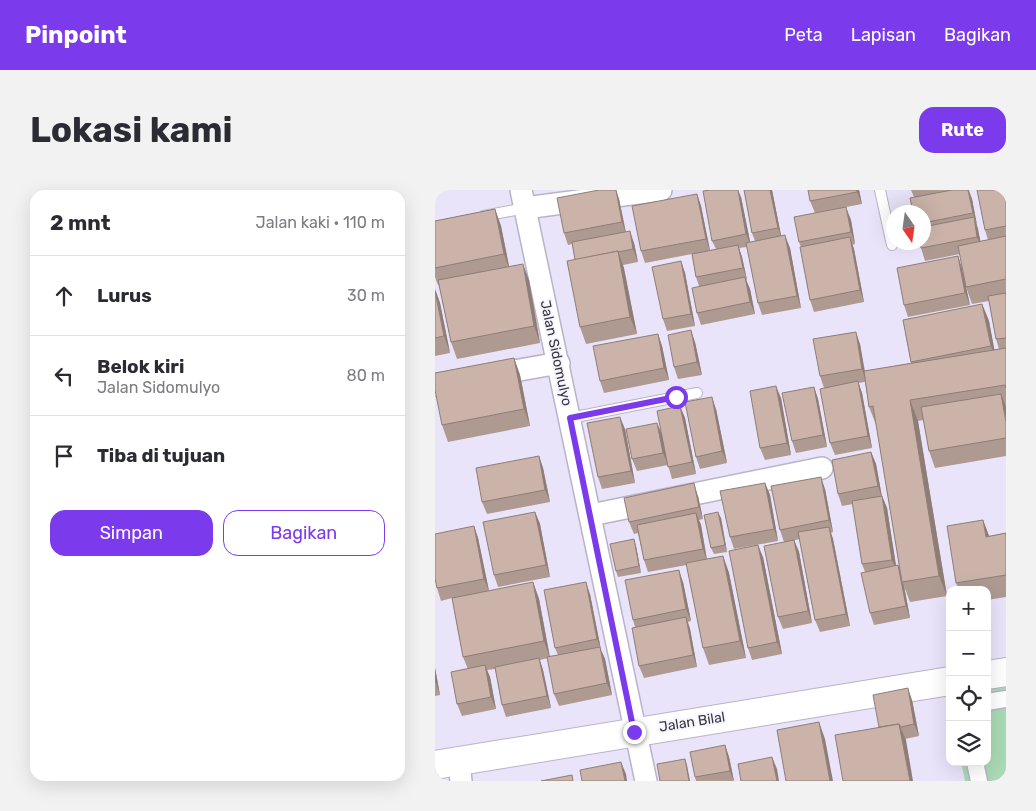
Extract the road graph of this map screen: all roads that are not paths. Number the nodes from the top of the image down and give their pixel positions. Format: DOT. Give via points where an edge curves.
graph roads {
  1 [pos="661,190"];
  2 [pos="880,190"];
  3 [pos="523,199"];
  4 [pos="886,218"];
  5 [pos="471,219"];
  6 [pos="559,363"];
  7 [pos="435,385"];
  8 [pos="697,393"];
  9 [pos="570,418"];
  10 [pos="822,468"];
  11 [pos="591,515"];
  12 [pos="1006,672"];
  13 [pos="991,674"];
  14 [pos="946,682"];
  15 [pos="1006,699"];
  16 [pos="991,701"];
  17 [pos="634,732"];
  18 [pos="976,766"];
  19 [pos="452,769"];
  20 [pos="646,781"];
  21 [pos="979,781"];
  1 -- 3 [label="street"];
  2 -- 4 [label="lane"];
  3 -- 5 [label="lane"];
  3 -- 6 [label="street, Jalan Sidomulyo"];
  6 -- 7 [label="street"];
  6 -- 9 [label="street, Jalan Sidomulyo"];
  8 -- 9 [label="lane"];
  9 -- 11 [label="street, Jalan Sidomulyo"];
  10 -- 11 [label="street"];
  11 -- 17 [label="street, Jalan Sidomulyo"];
  12 -- 13 [label="main road"];
  14 -- 17 [label="main road, Jalan Bilal"];
  15 -- 16 [label="street"];
  17 -- 19 [label="main road, Jalan Bilal"];
  17 -- 20 [label="street, Jalan Sidomulyo"];
  18 -- 21 [label="street"];
}
